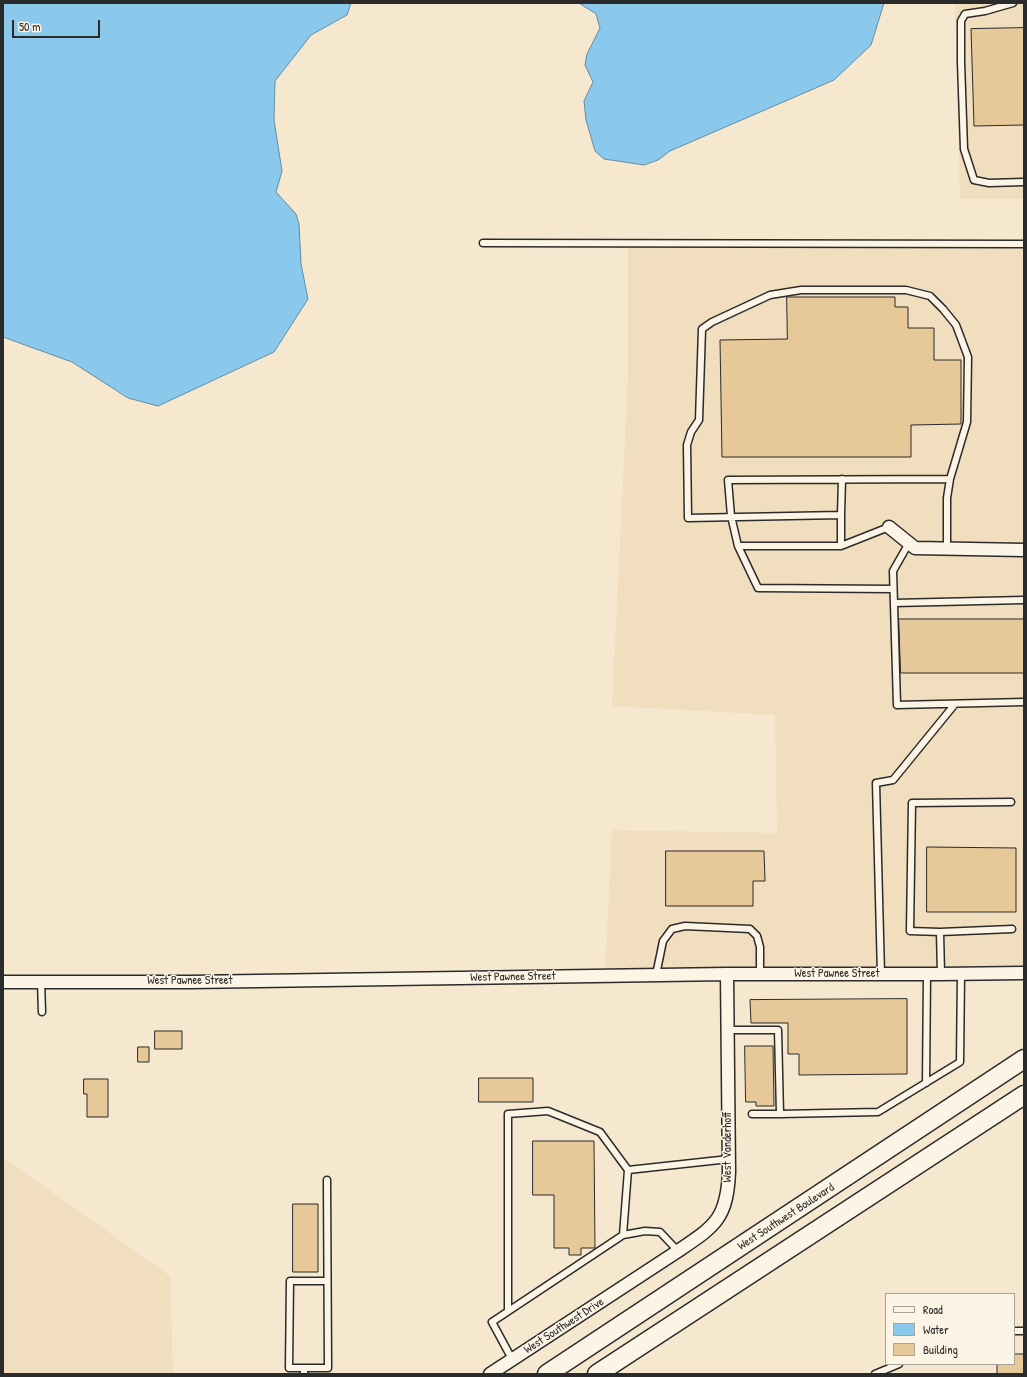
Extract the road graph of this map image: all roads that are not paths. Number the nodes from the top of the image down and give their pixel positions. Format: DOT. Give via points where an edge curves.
graph roads {
  1 [pos="1013,3"];
  2 [pos="1024,182"];
  3 [pos="483,243"];
  4 [pos="1024,244"];
  5 [pos="842,479"];
  6 [pos="950,479"];
  7 [pos="841,515"];
  8 [pos="731,516"];
  9 [pos="889,527"];
  10 [pos="909,543"];
  11 [pos="738,546"];
  12 [pos="841,546"];
  13 [pos="947,549"];
  14 [pos="1024,550"];
  15 [pos="894,589"];
  16 [pos="1024,600"];
  17 [pos="894,603"];
  18 [pos="1024,702"];
  19 [pos="955,704"];
  20 [pos="1011,802"];
  21 [pos="1012,929"];
  22 [pos="940,932"];
  23 [pos="1024,973"];
  24 [pos="727,974"];
  25 [pos="760,974"];
  26 [pos="881,974"];
  27 [pos="927,974"];
  28 [pos="941,974"];
  29 [pos="961,974"];
  30 [pos="656,975"];
  31 [pos="3,982"];
  32 [pos="41,982"];
  33 [pos="42,1012"];
  34 [pos="728,1030"];
  35 [pos="1024,1059"];
  36 [pos="926,1083"];
  37 [pos="1024,1095"];
  38 [pos="1024,1108"];
  39 [pos="752,1114"];
  40 [pos="780,1114"];
  41 [pos="955,1140"];
  42 [pos="729,1160"];
  43 [pos="628,1170"];
  44 [pos="327,1180"];
  45 [pos="623,1235"];
  46 [pos="678,1251"];
  47 [pos="639,1277"];
  48 [pos="328,1282"];
  49 [pos="508,1311"];
  50 [pos="512,1359"];
  51 [pos="897,1365"];
  52 [pos="304,1371"];
  53 [pos="490,1374"];
  54 [pos="547,1374"];
  55 [pos="597,1374"];
  56 [pos="875,1374"];
  1 -- 2 [label="lane" via="965,14 961,21 964,149 974,180 989,183"];
  3 -- 4 [label="lane"];
  5 -- 6 [label="lane"];
  5 -- 7 [label="lane"];
  5 -- 8 [label="lane" via="728,480"];
  6 -- 8 [label="lane" via="967,422 968,357 956,325 943,308 930,296 906,290 801,290 770,295 702,329 699,420 691,432 687,445 688,518"];
  6 -- 13 [label="lane" via="947,498"];
  7 -- 8 [label="lane"];
  7 -- 12 [label="lane"];
  8 -- 11 [label="lane"];
  9 -- 10 [label="street"];
  9 -- 12 [label="lane"];
  10 -- 13 [label="street" via="915,548"];
  10 -- 15 [label="lane" via="893,571"];
  11 -- 12 [label="lane"];
  11 -- 15 [label="lane" via="758,588"];
  13 -- 14 [label="street"];
  15 -- 17 [label="lane"];
  16 -- 17 [label="lane"];
  17 -- 19 [label="lane" via="897,705"];
  18 -- 19 [label="lane"];
  19 -- 26 [label="lane" via="893,780 876,783"];
  20 -- 22 [label="lane" via="912,803 910,931"];
  21 -- 22 [label="lane"];
  22 -- 28 [label="lane"];
  23 -- 29 [label="street, West Pawnee Street"];
  24 -- 25 [label="street, West Pawnee Street"];
  24 -- 30 [label="street, West Pawnee Street"];
  24 -- 34 [label="street, West Vanderhoff"];
  25 -- 26 [label="street, West Pawnee Street"];
  25 -- 30 [label="lane" via="760,947 757,936 750,929 685,926 672,929 663,941"];
  26 -- 27 [label="street, West Pawnee Street"];
  27 -- 28 [label="street, West Pawnee Street"];
  27 -- 36 [label="lane"];
  28 -- 29 [label="street, West Pawnee Street"];
  29 -- 36 [label="lane" via="960,1062"];
  30 -- 32 [label="street, West Pawnee Street"];
  31 -- 32 [label="street, West Pawnee Street"];
  32 -- 33 [label="lane"];
  34 -- 40 [label="lane" via="778,1030"];
  34 -- 42 [label="street, West Vanderhoff"];
  35 -- 54 [label="main road, West Southwest Boulevard"];
  36 -- 40 [label="lane" via="878,1112"];
  37 -- 41 [label="main road"];
  38 -- 41 [label="main road"];
  39 -- 40 [label="lane"];
  41 -- 55 [label="main road"];
  42 -- 43 [label="lane"];
  42 -- 46 [label="street, West Vanderhoff" via="729,1186 719,1218 706,1232"];
  43 -- 45 [label="lane"];
  43 -- 49 [label="lane" via="600,1132 548,1111 508,1114"];
  44 -- 48 [label="lane"];
  45 -- 46 [label="lane" via="645,1231 660,1232"];
  45 -- 49 [label="lane"];
  46 -- 47 [label="street, West Vanderhoff"];
  47 -- 50 [label="street, West Southwest Drive"];
  48 -- 52 [label="lane" via="328,1368"];
  48 -- 52 [label="lane" via="290,1281 289,1368"];
  49 -- 50 [label="lane" via="492,1322"];
  50 -- 53 [label="street, West Southwest Drive"];
  51 -- 56 [label="lane"];
}
